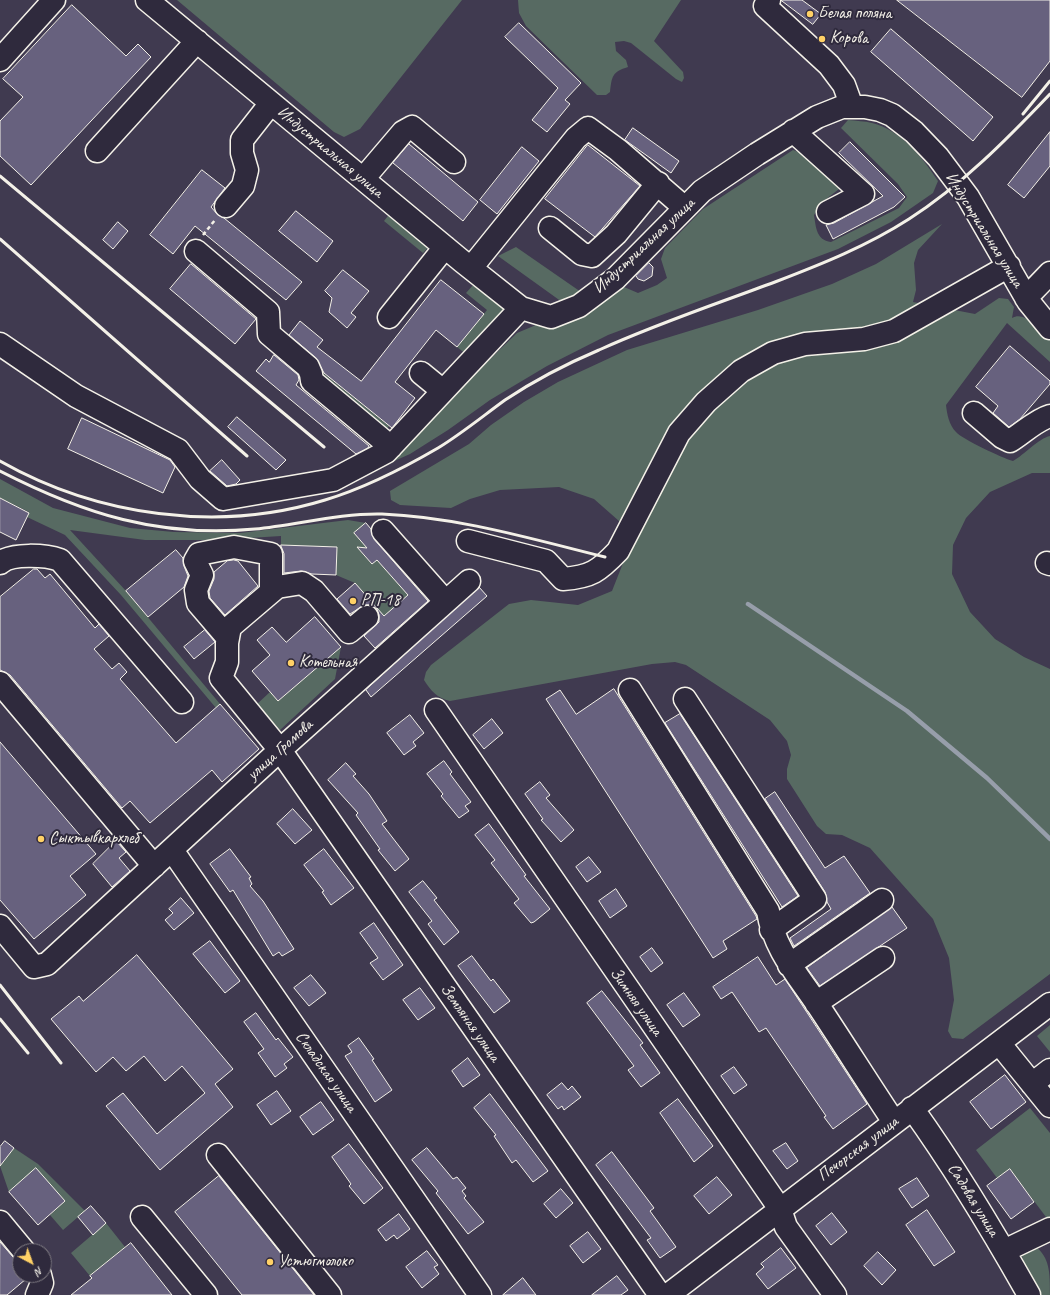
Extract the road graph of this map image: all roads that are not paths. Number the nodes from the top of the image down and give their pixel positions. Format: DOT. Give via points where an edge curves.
graph roads {
  1 [pos="54,0"];
  2 [pos="147,0"];
  3 [pos="769,0"];
  4 [pos="197,41"];
  5 [pos="0,60"];
  6 [pos="271,103"];
  7 [pos="852,107"];
  8 [pos="793,131"];
  9 [pos="97,151"];
  10 [pos="454,162"];
  11 [pos="363,179"];
  12 [pos="658,183"];
  13 [pos="226,206"];
  14 [pos="685,208"];
  15 [pos="828,212"];
  16 [pos="550,228"];
  17 [pos="445,247"];
  18 [pos="196,251"];
  19 [pos="1009,266"];
  20 [pos="471,268"];
  21 [pos="1050,273"];
  22 [pos="1026,298"];
  23 [pos="521,308"];
  24 [pos="389,317"];
  25 [pos="1050,328"];
  26 [pos="0,344"];
  27 [pos="421,373"];
  28 [pos="443,391"];
  29 [pos="974,413"];
  30 [pos="1050,416"];
  31 [pos="390,447"];
  32 [pos="383,531"];
  33 [pos="468,541"];
  34 [pos="2,558"];
  35 [pos="469,581"];
  36 [pos="271,592"];
  37 [pos="445,601"];
  38 [pos="366,617"];
  39 [pos="228,638"];
  40 [pos="0,682"];
  41 [pos="630,690"];
  42 [pos="685,699"];
  43 [pos="182,702"];
  44 [pos="436,710"];
  45 [pos="280,750"];
  46 [pos="172,850"];
  47 [pos="154,866"];
  48 [pos="882,900"];
  49 [pos="0,926"];
  50 [pos="771,930"];
  51 [pos="883,958"];
  52 [pos="789,965"];
  53 [pos="816,1003"];
  54 [pos="1050,1004"];
  55 [pos="999,1043"];
  56 [pos="1050,1070"];
  57 [pos="1032,1084"];
  58 [pos="1050,1106"];
  59 [pos="912,1108"];
  60 [pos="894,1122"];
  61 [pos="218,1155"];
  62 [pos="780,1209"];
  63 [pos="142,1217"];
  64 [pos="0,1222"];
  65 [pos="1050,1229"];
  66 [pos="17,1243"];
  67 [pos="1004,1252"];
  68 [pos="42,1283"];
  69 [pos="37,1295"];
  70 [pos="206,1295"];
  71 [pos="330,1295"];
  72 [pos="480,1295"];
  73 [pos="660,1295"];
  74 [pos="668,1295"];
  75 [pos="834,1295"];
  76 [pos="1029,1295"];
  1 -- 5 [label="street"];
  2 -- 4 [label="street, Индустриальная улица"];
  3 -- 7 [label="street" via="765,6 839,77"];
  4 -- 6 [label="street, Индустриальная улица"];
  4 -- 9 [label="street"];
  6 -- 11 [label="street, Индустриальная улица"];
  6 -- 13 [label="street" via="242,140 242,153 247,170 243,186"];
  7 -- 8 [label="street, Индустриальная улица" via="830,111"];
  7 -- 19 [label="street, Индустриальная улица" via="880,110 892,116 927,145 968,197"];
  8 -- 14 [label="street, Индустриальная улица" via="702,191"];
  8 -- 15 [label="street" via="863,194"];
  10 -- 11 [label="street" via="412,127 403,132"];
  11 -- 17 [label="street, Индустриальная улица"];
  12 -- 14 [label="street"];
  12 -- 16 [label="street" via="616,234 592,256 582,254"];
  12 -- 20 [label="street" via="588,128 576,138"];
  14 -- 23 [label="street, Индустриальная улица" via="615,278 579,306 551,317"];
  17 -- 20 [label="street, Индустриальная улица"];
  17 -- 24 [label="street"];
  18 -- 31 [label="street" via="268,312 269,334 308,367 312,381"];
  19 -- 22 [label="street, Индустриальная улица"];
  19 -- 33 [label="street" via="894,331 864,339 805,344 773,353 742,371 706,402 679,433 618,551 603,566 584,577 563,579 546,561"];
  20 -- 23 [label="street, Индустриальная улица"];
  21 -- 22 [label="street"];
  22 -- 25 [label="street, Индустриальная улица"];
  23 -- 28 [label="street"];
  26 -- 31 [label="street" via="76,396 178,450 200,479 223,499 334,480 386,452"];
  27 -- 28 [label="street"];
  28 -- 31 [label="street"];
  29 -- 30 [label="street" via="1010,441 1042,418"];
  32 -- 37 [label="street"];
  34 -- 43 [label="street" via="50,556 60,560"];
  35 -- 37 [label="street, улица Громова"];
  36 -- 38 [label="street" via="277,587 302,583 314,591 349,632"];
  36 -- 39 [label="street" via="230,627"];
  36 -- 39 [label="street" via="271,554 234,547 199,554 195,561 202,575 196,590 198,603"];
  37 -- 45 [label="street, улица Громова"];
  39 -- 45 [label="street, Земляная улица" via="227,662 221,678"];
  40 -- 47 [label="street"];
  41 -- 50 [label="street" via="768,911"];
  42 -- 50 [label="street" via="815,899"];
  44 -- 62 [label="street, Зимняя улица"];
  45 -- 46 [label="street, улица Громова"];
  45 -- 73 [label="street, Земляная улица"];
  46 -- 47 [label="street, улица Громова"];
  46 -- 72 [label="street, Складская улица"];
  47 -- 49 [label="street, улица Громова" via="47,964 34,967"];
  48 -- 52 [label="street"];
  50 -- 52 [label="street"];
  51 -- 53 [label="street"];
  52 -- 53 [label="street"];
  53 -- 60 [label="street"];
  54 -- 55 [label="street, Печорская улица"];
  55 -- 57 [label="street"];
  55 -- 59 [label="street, Печорская улица"];
  56 -- 57 [label="street"];
  57 -- 58 [label="street"];
  59 -- 60 [label="street, Печорская улица"];
  59 -- 67 [label="street, Садовая улица" via="944,1154"];
  60 -- 62 [label="street, Печорская улица"];
  61 -- 71 [label="street"];
  62 -- 74 [label="street, Печорская улица"];
  62 -- 75 [label="street, Зимняя улица" via="786,1227"];
  63 -- 70 [label="street"];
  64 -- 66 [label="street"];
  65 -- 67 [label="street"];
  67 -- 76 [label="street, Садовая улица"];
  68 -- 69 [label="street"];
}
